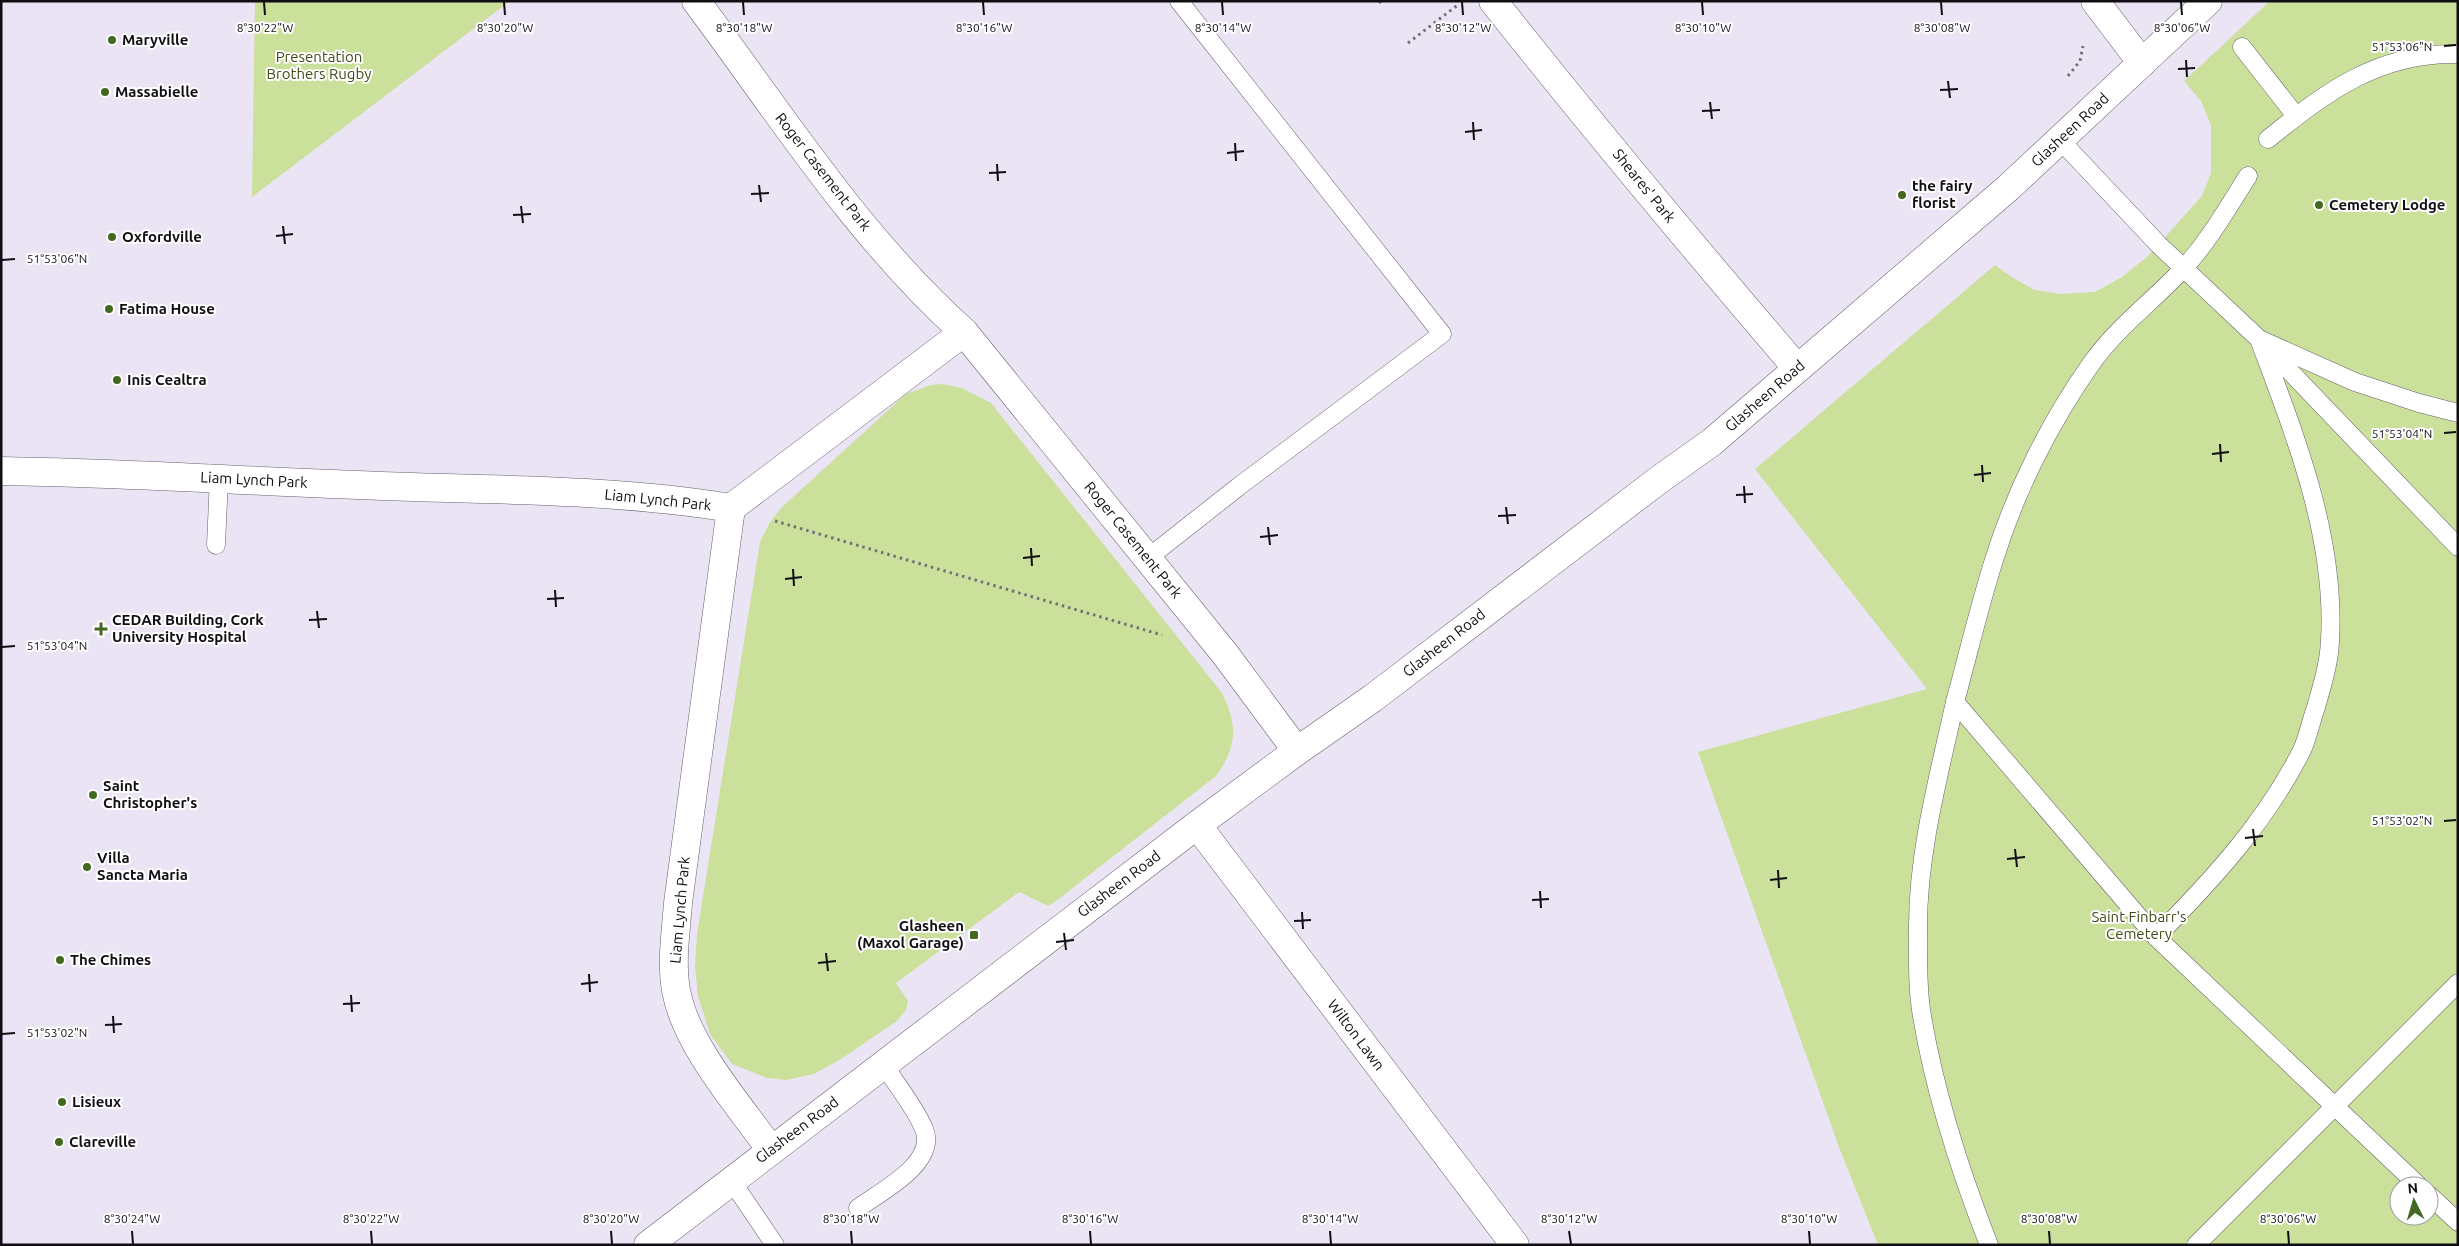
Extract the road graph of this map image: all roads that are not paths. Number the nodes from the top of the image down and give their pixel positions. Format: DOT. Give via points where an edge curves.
graph roads {
  1 [pos="696,1"];
  2 [pos="1178,1"];
  3 [pos="1494,1"];
  4 [pos="2095,1"];
  5 [pos="2208,1"];
  6 [pos="2242,47"];
  7 [pos="2458,54"];
  8 [pos="2142,63"];
  9 [pos="2296,116"];
  10 [pos="2268,139"];
  11 [pos="2060,140"];
  12 [pos="2248,176"];
  13 [pos="2184,268"];
  14 [pos="964,332"];
  15 [pos="2258,339"];
  16 [pos="1797,368"];
  17 [pos="2458,413"];
  18 [pos="1,472"];
  19 [pos="219,478"];
  20 [pos="731,508"];
  21 [pos="216,545"];
  22 [pos="2458,547"];
  23 [pos="1148,558"];
  24 [pos="1955,702"];
  25 [pos="1297,751"];
  26 [pos="1197,825"];
  27 [pos="2156,937"];
  28 [pos="2458,983"];
  29 [pos="883,1064"];
  30 [pos="2333,1106"];
  31 [pos="771,1150"];
  32 [pos="2408,1176"];
  33 [pos="731,1180"];
  34 [pos="2439,1205"];
  35 [pos="858,1208"];
  36 [pos="2458,1222"];
  37 [pos="648,1245"];
  38 [pos="776,1245"];
  39 [pos="1516,1245"];
  40 [pos="1989,1245"];
  41 [pos="2196,1245"];
  1 -- 14 [label="street, Roger Casement Park" via="848,206 927,299"];
  2 -- 23 [label="lane" via="1442,334"];
  3 -- 16 [label="street, Sheares' Park" via="1657,204"];
  4 -- 8 [label="street"];
  5 -- 8 [label="street, Glasheen Road"];
  6 -- 9 [label="lane"];
  7 -- 9 [label="lane" via="2431,54 2356,76"];
  8 -- 11 [label="street, Glasheen Road"];
  9 -- 10 [label="lane"];
  11 -- 13 [label="lane"];
  11 -- 16 [label="street, Glasheen Road"];
  12 -- 13 [label="lane"];
  13 -- 15 [label="lane"];
  13 -- 24 [label="lane" via="2137,311 2092,363 2037,457 1994,560"];
  14 -- 20 [label="street"];
  14 -- 23 [label="street, Roger Casement Park"];
  15 -- 17 [label="lane" via="2356,382"];
  15 -- 22 [label="lane"];
  15 -- 27 [label="lane" via="2296,438 2318,517 2331,590 2329,652 2303,748 2279,790 2250,833 2202,890"];
  16 -- 25 [label="street, Glasheen Road" via="1712,442 1660,478 1373,698"];
  18 -- 19 [label="street, Liam Lynch Park"];
  19 -- 20 [label="street, Liam Lynch Park" via="571,492 671,498"];
  19 -- 21 [label="lane"];
  20 -- 31 [label="street, Liam Lynch Park" via="678,902 674,966 682,1014 697,1044"];
  23 -- 25 [label="street, Roger Casement Park"];
  24 -- 27 [label="lane"];
  24 -- 40 [label="lane" via="1927,832 1918,924 1922,1015 1937,1088"];
  25 -- 26 [label="street, Glasheen Road"];
  26 -- 29 [label="street, Glasheen Road"];
  26 -- 39 [label="street, Wilton Lawn"];
  27 -- 30 [label="lane"];
  28 -- 30 [label="lane"];
  29 -- 31 [label="street, Glasheen Road"];
  29 -- 35 [label="lane" via="924,1130 926,1146 910,1171"];
  30 -- 32 [label="lane"];
  30 -- 41 [label="lane"];
  31 -- 33 [label="street, Glasheen Road"];
  33 -- 37 [label="street, Glasheen Road"];
  33 -- 38 [label="lane"];
  34 -- 36 [label="lane"];
}
